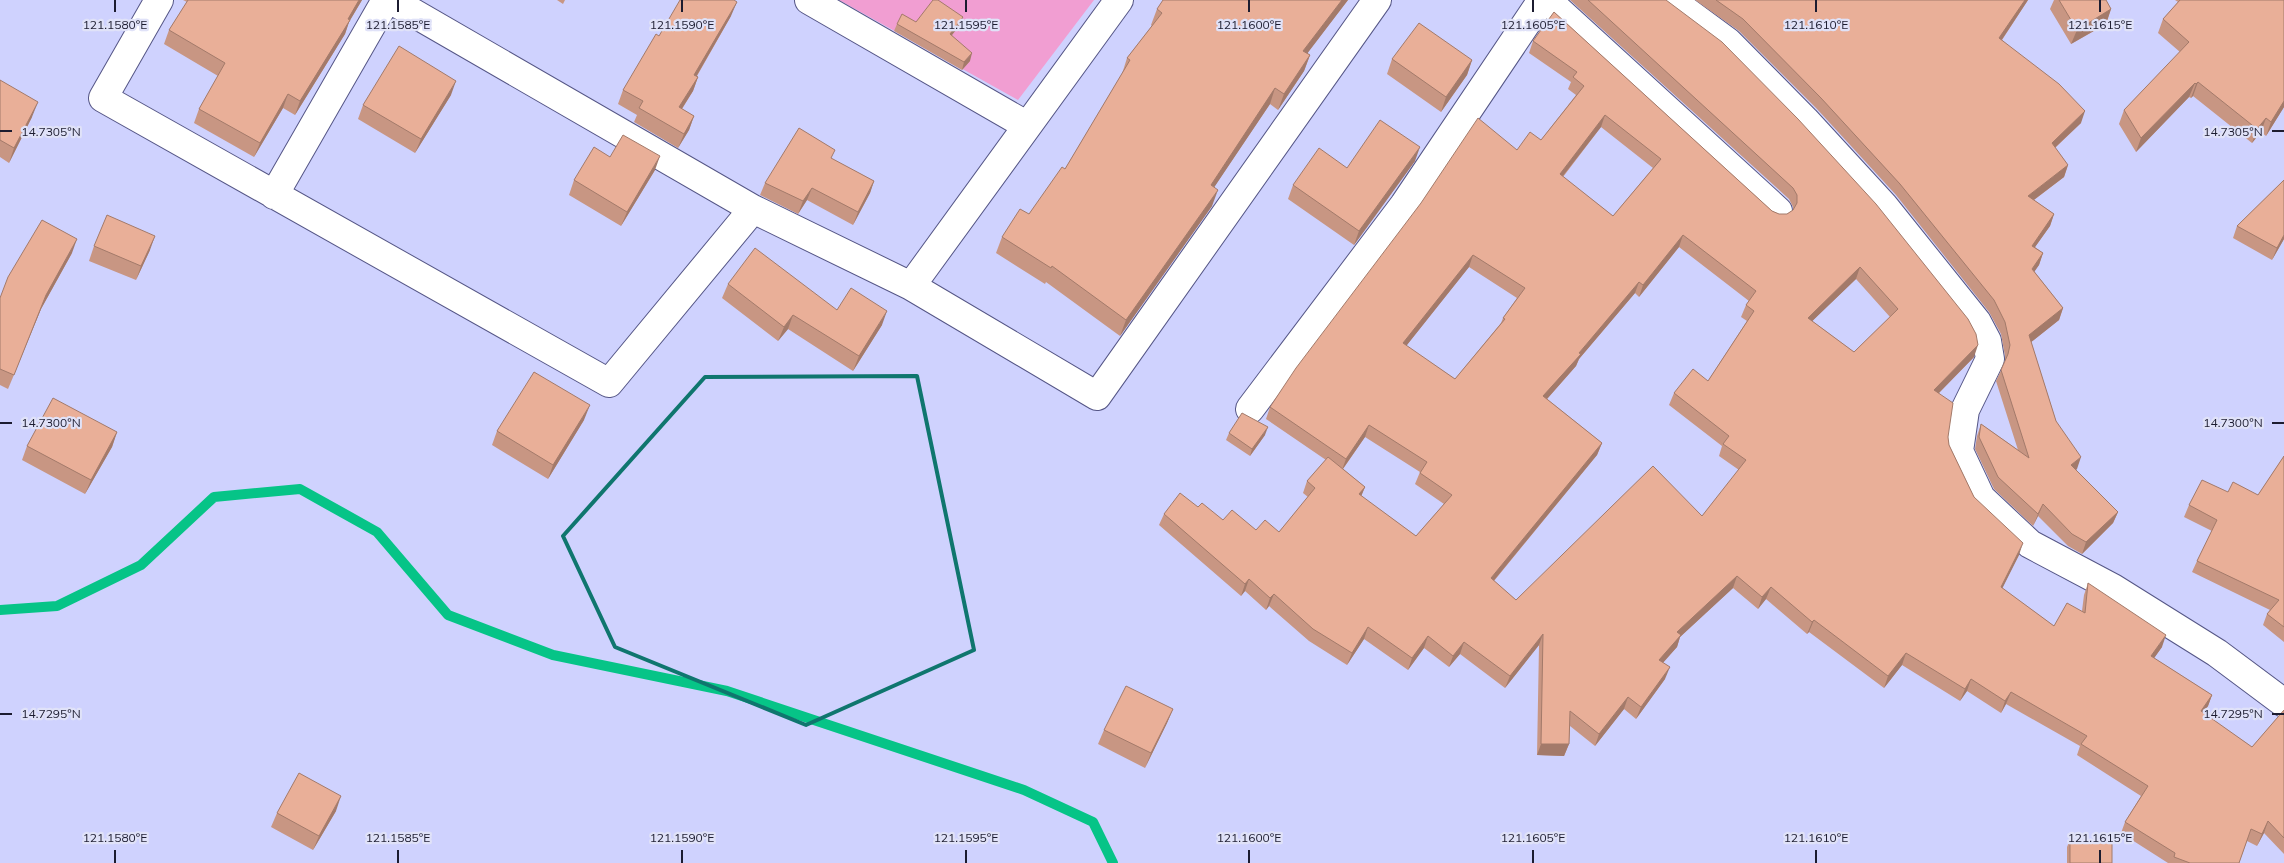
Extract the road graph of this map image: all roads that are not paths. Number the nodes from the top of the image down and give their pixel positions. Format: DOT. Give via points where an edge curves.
graph roads {
  1 [pos="159,0"];
  2 [pos="386,0"];
  3 [pos="391,0"];
  4 [pos="808,0"];
  5 [pos="1119,0"];
  6 [pos="1377,0"];
  7 [pos="1542,0"];
  8 [pos="1547,0"];
  9 [pos="1670,0"];
  10 [pos="1026,126"];
  11 [pos="274,195"];
  12 [pos="753,209"];
  13 [pos="1778,210"];
  14 [pos="911,286"];
  15 [pos="1250,409"];
  16 [pos="2284,703"];
  1 -- 11 [label="street" via="103,98"];
  2 -- 11 [label="street"];
  3 -- 12 [label="street"];
  4 -- 10 [label="street"];
  5 -- 10 [label="street"];
  6 -- 14 [label="street" via="1097,396"];
  7 -- 15 [label="street" via="1404,205"];
  8 -- 13 [label="street"];
  9 -- 16 [label="street" via="1728,42 1806,120 1884,206 1977,322 1987,340 1990,359 1965,410 1959,451 1981,498 2030,544 2121,593 2217,653"];
  10 -- 14 [label="street"];
  11 -- 12 [label="street" via="609,383"];
  12 -- 14 [label="street"];
}
